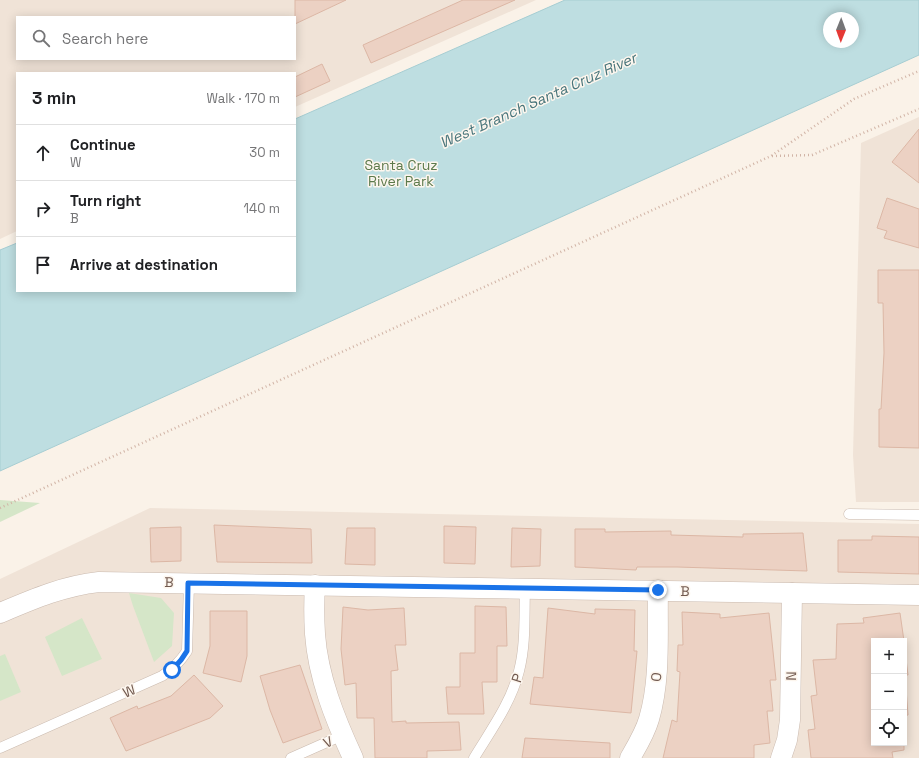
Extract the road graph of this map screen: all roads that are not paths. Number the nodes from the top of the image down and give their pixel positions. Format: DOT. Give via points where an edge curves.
graph roads {
  1 [pos="849,514"];
  2 [pos="919,515"];
  3 [pos="188,583"];
  4 [pos="315,585"];
  5 [pos="525,588"];
  6 [pos="658,590"];
  7 [pos="792,593"];
  8 [pos="919,595"];
  9 [pos="0,613"];
  10 [pos="342,735"];
  11 [pos="0,748"];
  12 [pos="291,758"];
  13 [pos="353,758"];
  14 [pos="474,758"];
  15 [pos="630,758"];
  16 [pos="781,758"];
  1 -- 2 [label="lane"];
  3 -- 4 [label="street, B"];
  3 -- 9 [label="street, B" via="81,584 43,594"];
  3 -- 11 [label="lane, W" via="187,651 172,670"];
  4 -- 5 [label="street, B"];
  4 -- 10 [label="street" via="315,635 321,672"];
  5 -- 6 [label="street, B"];
  5 -- 14 [label="lane, P" via="524,639 519,672 505,706"];
  6 -- 7 [label="street, B"];
  6 -- 15 [label="street, O" via="657,676 654,699 649,721"];
  7 -- 8 [label="street, B"];
  7 -- 16 [label="street, N" via="790,720"];
  10 -- 12 [label="lane, V"];
  10 -- 13 [label="street"];
}
